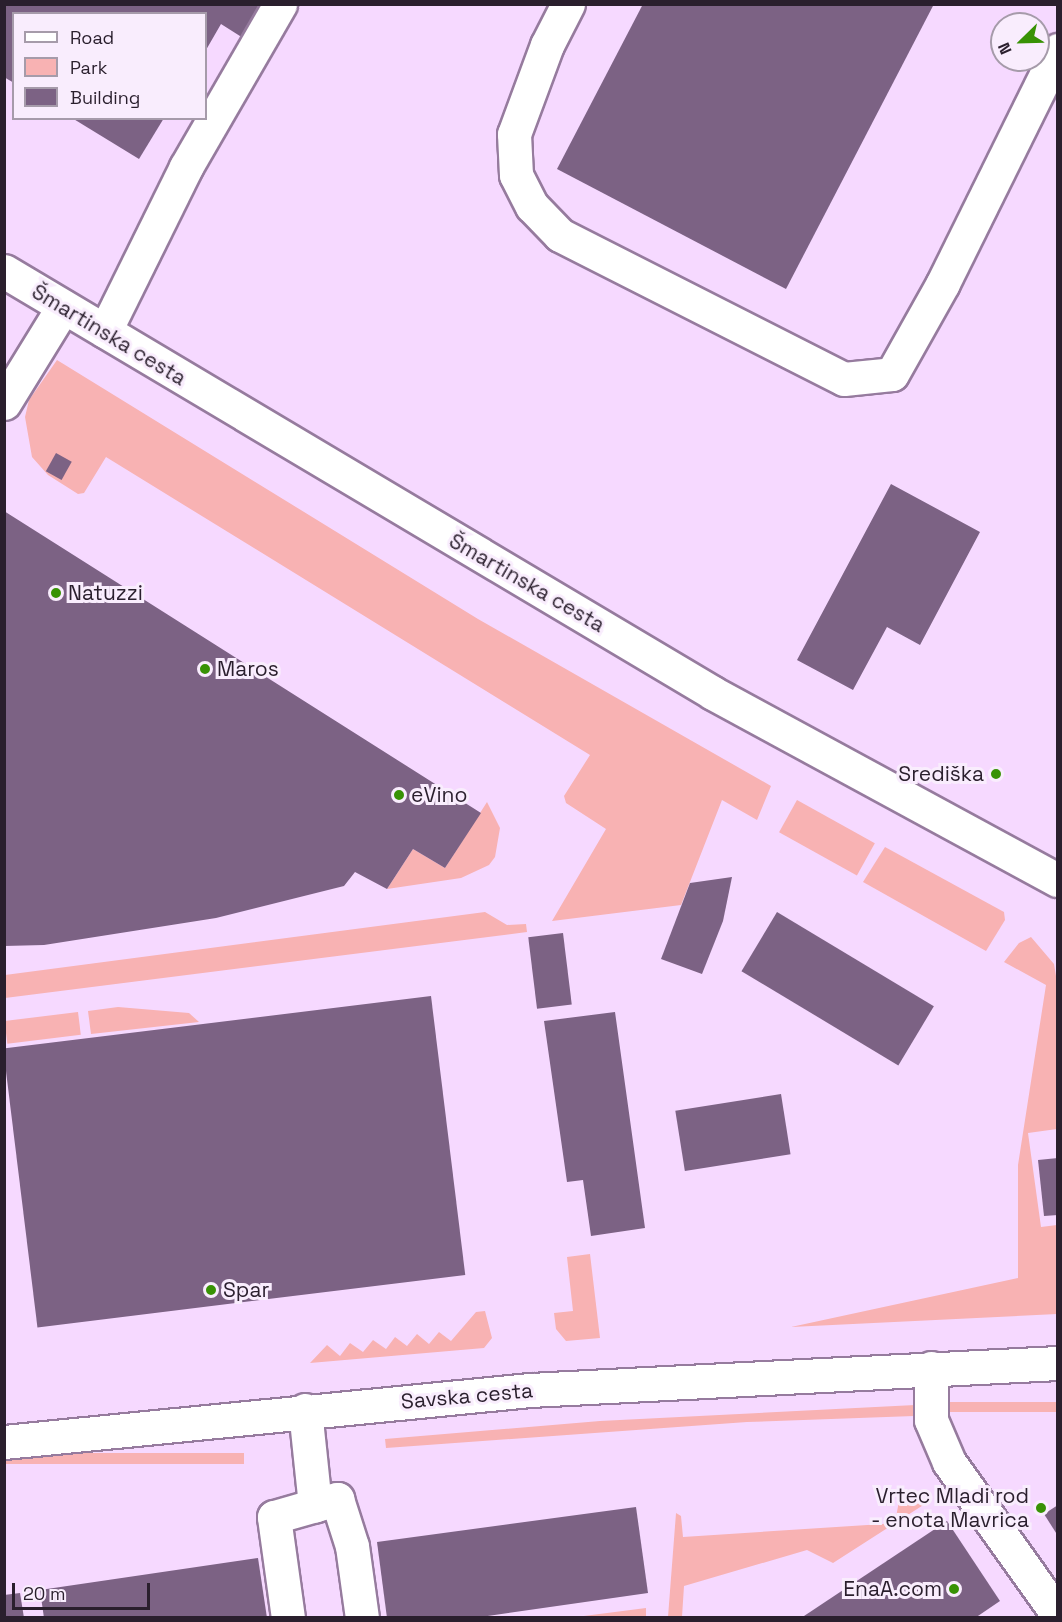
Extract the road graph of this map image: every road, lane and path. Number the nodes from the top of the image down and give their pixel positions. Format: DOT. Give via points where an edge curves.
graph roads {
  1 [pos="280,4"];
  2 [pos="568,4"];
  3 [pos="1058,50"];
  4 [pos="4,271"];
  5 [pos="63,307"];
  6 [pos="105,332"];
  7 [pos="4,403"];
  8 [pos="1058,880"];
  9 [pos="1058,1363"];
  10 [pos="931,1368"];
  11 [pos="305,1410"];
  12 [pos="4,1442"];
  13 [pos="326,1502"];
  14 [pos="1058,1615"];
  15 [pos="288,1617"];
  16 [pos="362,1617"];
  1 -- 6 [label="main road" via="186,167"];
  2 -- 3 [label="main road" via="547,45 514,134 516,175 532,206 560,235 844,379 892,374 943,284"];
  4 -- 5 [label="main road, Šmartinska cesta"];
  5 -- 6 [label="main road, Šmartinska cesta"];
  5 -- 7 [label="main road"];
  6 -- 8 [label="main road, Šmartinska cesta" via="703,687"];
  9 -- 10 [label="main road, Savska cesta"];
  10 -- 11 [label="main road, Savska cesta" via="530,1390"];
  10 -- 14 [label="main road" via="931,1420 949,1462"];
  11 -- 12 [label="main road, Savska cesta"];
  11 -- 13 [label="main road"];
  13 -- 15 [label="main road" via="274,1517"];
  13 -- 16 [label="main road" via="352,1546"];
}
